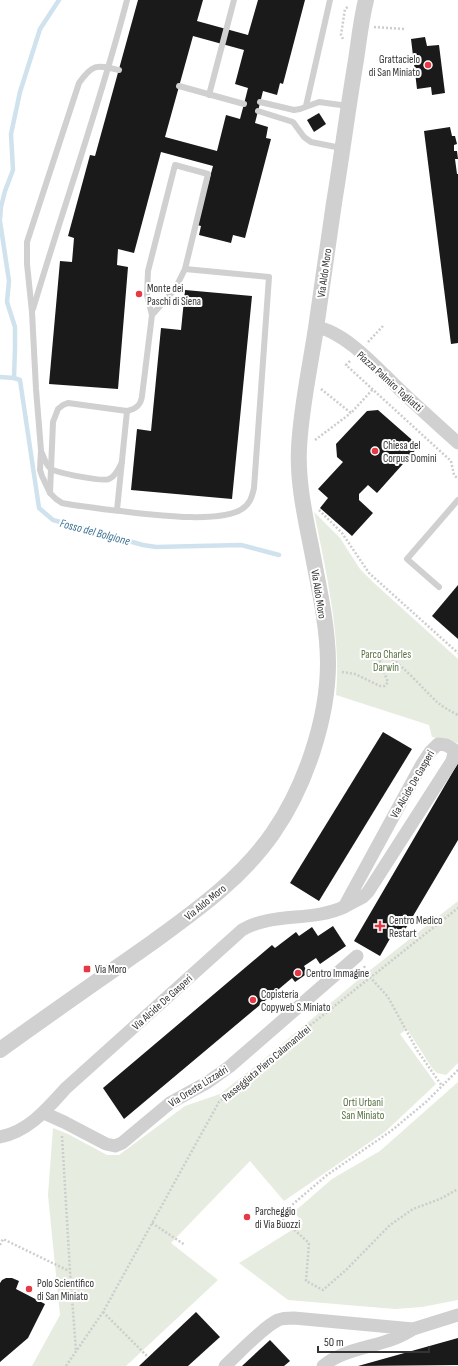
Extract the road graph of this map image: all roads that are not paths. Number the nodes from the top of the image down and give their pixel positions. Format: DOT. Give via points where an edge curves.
graph roads {
  1 [pos="127,0"];
  2 [pos="234,0"];
  3 [pos="330,0"];
  4 [pos="366,0"];
  5 [pos="109,68"];
  6 [pos="118,70"];
  7 [pos="179,86"];
  8 [pos="209,95"];
  9 [pos="260,102"];
  10 [pos="244,104"];
  11 [pos="306,106"];
  12 [pos="348,106"];
  13 [pos="258,111"];
  14 [pos="343,148"];
  15 [pos="184,269"];
  16 [pos="32,312"];
  17 [pos="152,315"];
  18 [pos="316,327"];
  19 [pos="127,411"];
  20 [pos="458,443"];
  21 [pos="41,450"];
  22 [pos="122,462"];
  23 [pos="52,469"];
  24 [pos="50,493"];
  25 [pos="458,500"];
  26 [pos="117,510"];
  27 [pos="439,587"];
  28 [pos="344,907"];
  29 [pos="357,956"];
  30 [pos="0,1050"];
  31 [pos="44,1113"];
  32 [pos="0,1137"];
  33 [pos="458,1315"];
  34 [pos="413,1329"];
  35 [pos="225,1366"];
  36 [pos="323,1366"];
  1 -- 5 [label="lane"];
  2 -- 8 [label="lane"];
  3 -- 11 [label="lane"];
  4 -- 12 [label="street, Via Aldo Moro"];
  5 -- 6 [label="lane"];
  5 -- 16 [label="lane"];
  5 -- 16 [label="lane" via="94,67 79,83 28,233 27,264"];
  7 -- 8 [label="lane"];
  8 -- 10 [label="lane"];
  9 -- 11 [label="lane" via="294,110"];
  11 -- 12 [label="lane" via="319,102"];
  12 -- 14 [label="street, Via Aldo Moro"];
  13 -- 14 [label="lane" via="292,122 311,142"];
  14 -- 18 [label="street, Via Aldo Moro"];
  15 -- 17 [label="lane" via="175,289"];
  15 -- 17 [label="lane" via="208,174 175,165 149,262 147,295"];
  15 -- 26 [label="lane" via="269,277 251,498 242,509 220,516 179,516"];
  16 -- 21 [label="lane"];
  17 -- 19 [label="lane" via="142,400 136,408"];
  18 -- 20 [label="street, Piazza Palmiro Togliatti" via="332,332 359,352"];
  18 -- 30 [label="street, Via Aldo Moro" via="302,417 299,467 328,660 320,720 302,781 271,836 249,863 222,889 153,942"];
  19 -- 22 [label="lane"];
  19 -- 23 [label="lane" via="75,404 63,405 58,409 53,422"];
  21 -- 23 [label="lane"];
  21 -- 24 [label="lane" via="40,470"];
  22 -- 23 [label="lane" via="114,475 105,480"];
  22 -- 26 [label="lane"];
  23 -- 24 [label="lane"];
  24 -- 26 [label="lane" via="62,503"];
  25 -- 27 [label="lane" via="406,559"];
  28 -- 28 [label="street, Via Alcide De Gasperi" via="368,892 452,761 453,749 438,744 427,756"];
  28 -- 31 [label="street, Via Alcide De Gasperi" via="320,914 257,923 242,930 66,1088"];
  29 -- 31 [label="street, Via Oreste Lizzadri" via="229,1067 166,1106 122,1143 114,1146 106,1144"];
  31 -- 32 [label="street, Via Alcide De Gasperi" via="24,1128"];
  33 -- 34 [label="street"];
  34 -- 35 [label="street" via="284,1318 268,1327"];
  34 -- 36 [label="street" via="340,1355"];
}
